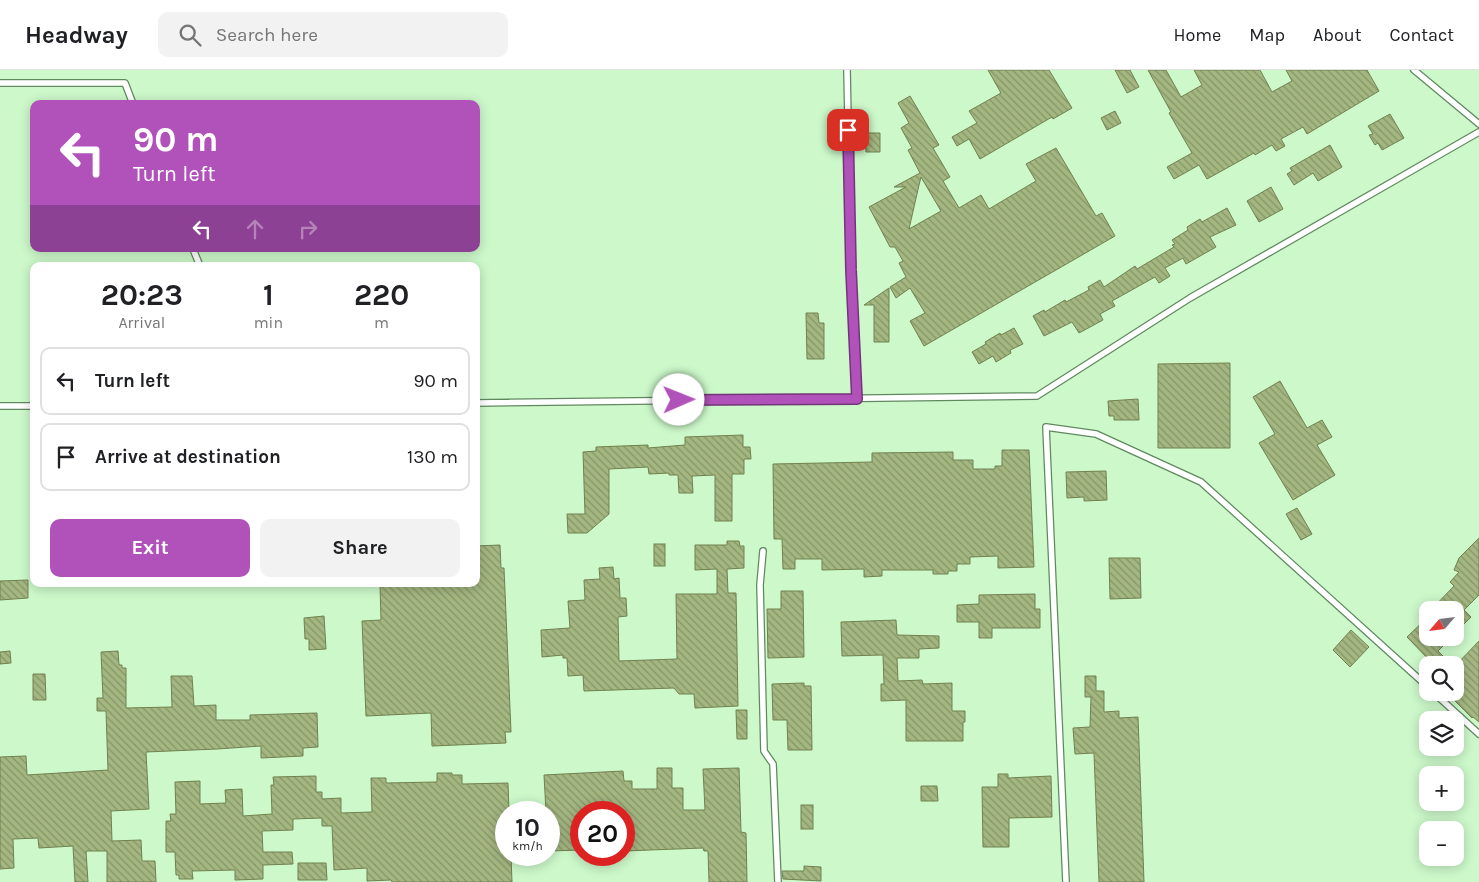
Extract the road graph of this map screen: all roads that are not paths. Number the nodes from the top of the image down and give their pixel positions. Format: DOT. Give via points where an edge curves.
graph roads {
  1 [pos="848,70"];
  2 [pos="1414,70"];
  3 [pos="0,83"];
  4 [pos="131,100"];
  5 [pos="1479,124"];
  6 [pos="1479,132"];
  7 [pos="857,399"];
  8 [pos="480,403"];
  9 [pos="0,406"];
  10 [pos="30,406"];
  11 [pos="763,551"];
  12 [pos="1419,679"];
  13 [pos="1443,701"];
  14 [pos="1479,734"];
  15 [pos="778,882"];
  16 [pos="1066,882"];
  1 -- 7 [label="lane"];
  2 -- 5 [label="lane"];
  3 -- 4 [label="lane" via="125,83"];
  6 -- 7 [label="lane" via="1190,298 1037,396"];
  7 -- 8 [label="lane"];
  9 -- 10 [label="lane"];
  11 -- 15 [label="lane" via="760,585 764,750 773,764"];
  12 -- 16 [label="lane" via="1201,482 1096,434 1046,427"];
  13 -- 14 [label="lane"];
}
